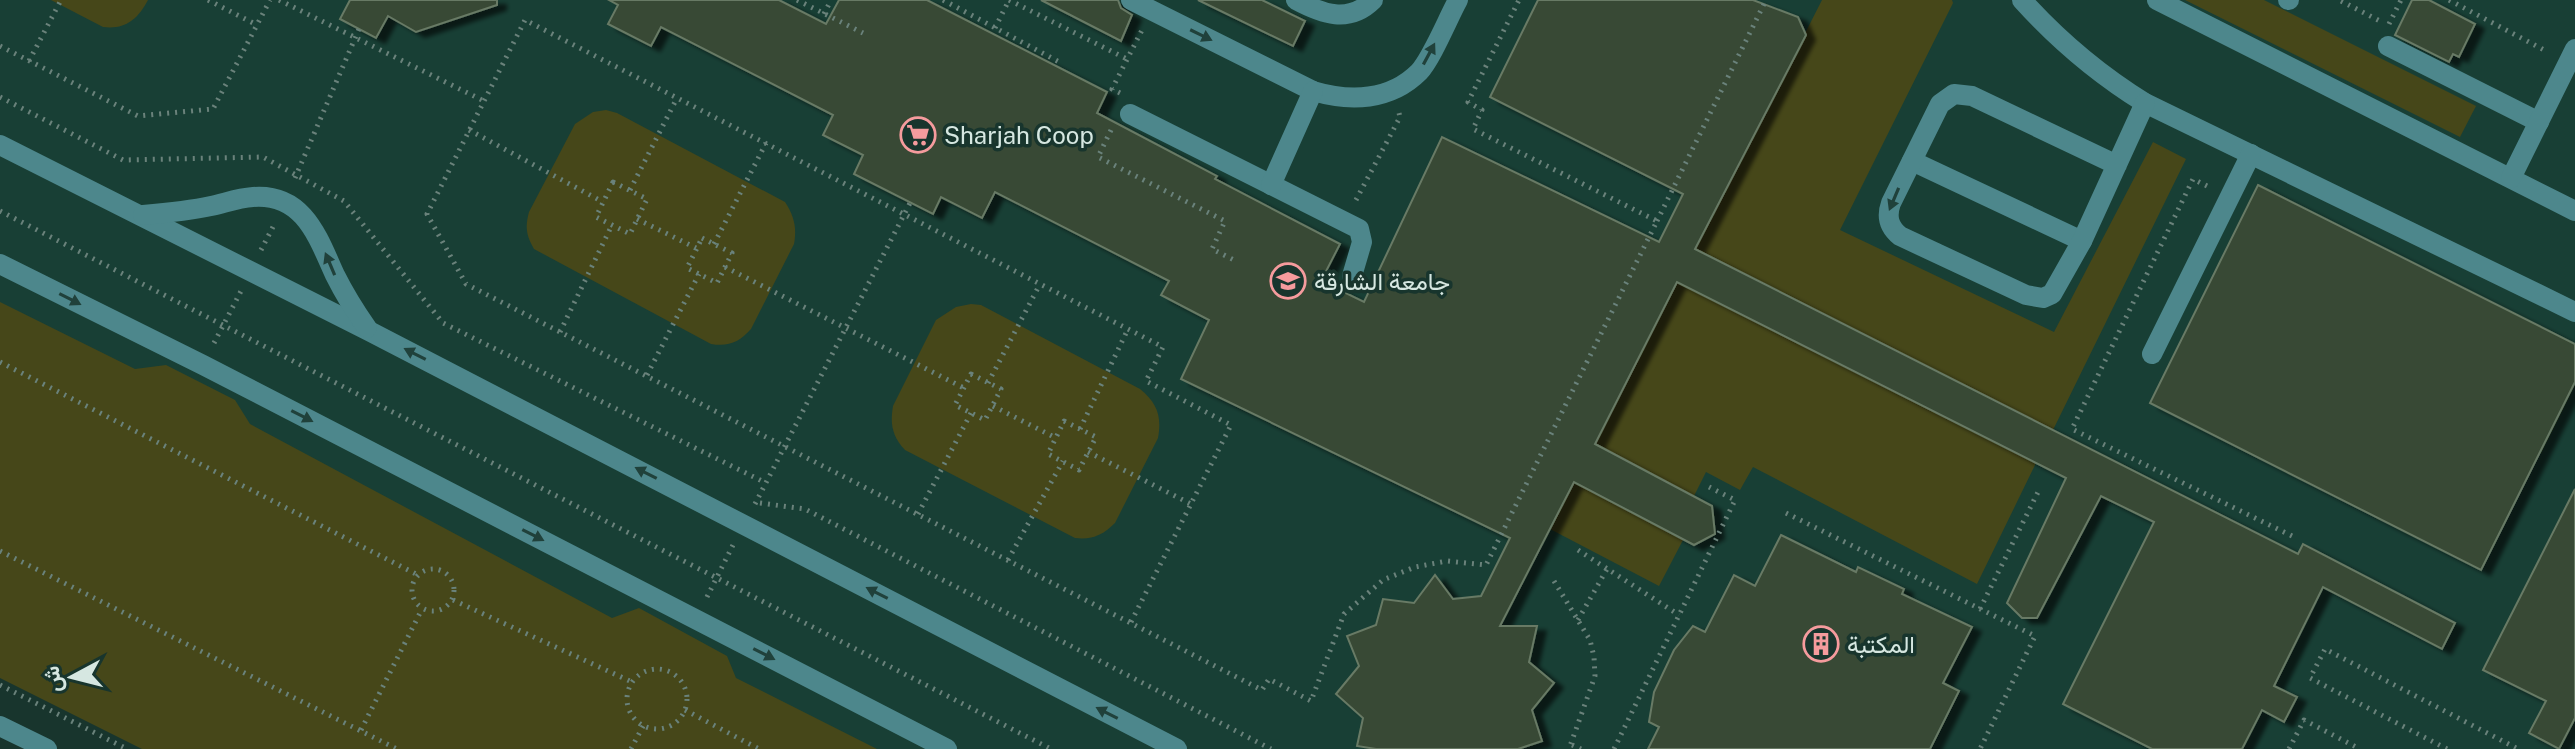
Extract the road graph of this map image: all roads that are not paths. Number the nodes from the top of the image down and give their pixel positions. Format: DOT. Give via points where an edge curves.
graph roads {
  1 [pos="1131,0"];
  2 [pos="1296,0"];
  3 [pos="1373,0"];
  4 [pos="1458,0"];
  5 [pos="2022,0"];
  6 [pos="2157,0"];
  7 [pos="2388,36"];
  8 [pos="2572,56"];
  9 [pos="1313,91"];
  10 [pos="2145,103"];
  11 [pos="1130,114"];
  12 [pos="2539,122"];
  13 [pos="0,145"];
  14 [pos="2251,154"];
  15 [pos="1912,161"];
  16 [pos="2117,165"];
  17 [pos="2511,178"];
  18 [pos="1271,185"];
  19 [pos="2575,211"];
  20 [pos="141,215"];
  21 [pos="2082,241"];
  22 [pos="0,264"];
  23 [pos="1352,276"];
  24 [pos="2575,312"];
  25 [pos="369,331"];
  26 [pos="2152,354"];
  27 [pos="0,726"];
  28 [pos="47,749"];
  29 [pos="947,749"];
  30 [pos="1177,749"];
  1 -- 9 [label="street, one-way"];
  2 -- 3 [label="street" via="1338,16"];
  9 -- 4 [label="street, one-way" via="1358,99 1403,85 1421,70"];
  5 -- 10 [label="street" via="2077,56"];
  6 -- 17 [label="street"];
  7 -- 12 [label="street"];
  8 -- 12 [label="street"];
  9 -- 18 [label="street"];
  10 -- 14 [label="street"];
  10 -- 16 [label="street"];
  11 -- 18 [label="street"];
  12 -- 17 [label="street"];
  13 -- 20 [label="street"];
  14 -- 24 [label="street"];
  14 -- 26 [label="street"];
  15 -- 16 [label="street" via="1940,104 1963,93"];
  15 -- 21 [label="street"];
  15 -- 21 [label="street, one-way" via="1888,210 1895,232 2034,299 2058,287"];
  16 -- 21 [label="street"];
  17 -- 19 [label="street"];
  18 -- 23 [label="street" via="1359,229 1362,242"];
  20 -- 25 [label="street"];
  25 -- 20 [label="street, one-way" via="336,277 320,238 294,208 256,197"];
  22 -- 29 [label="street, one-way"];
  30 -- 25 [label="street, one-way"];
  27 -- 28 [label="street"];
}
